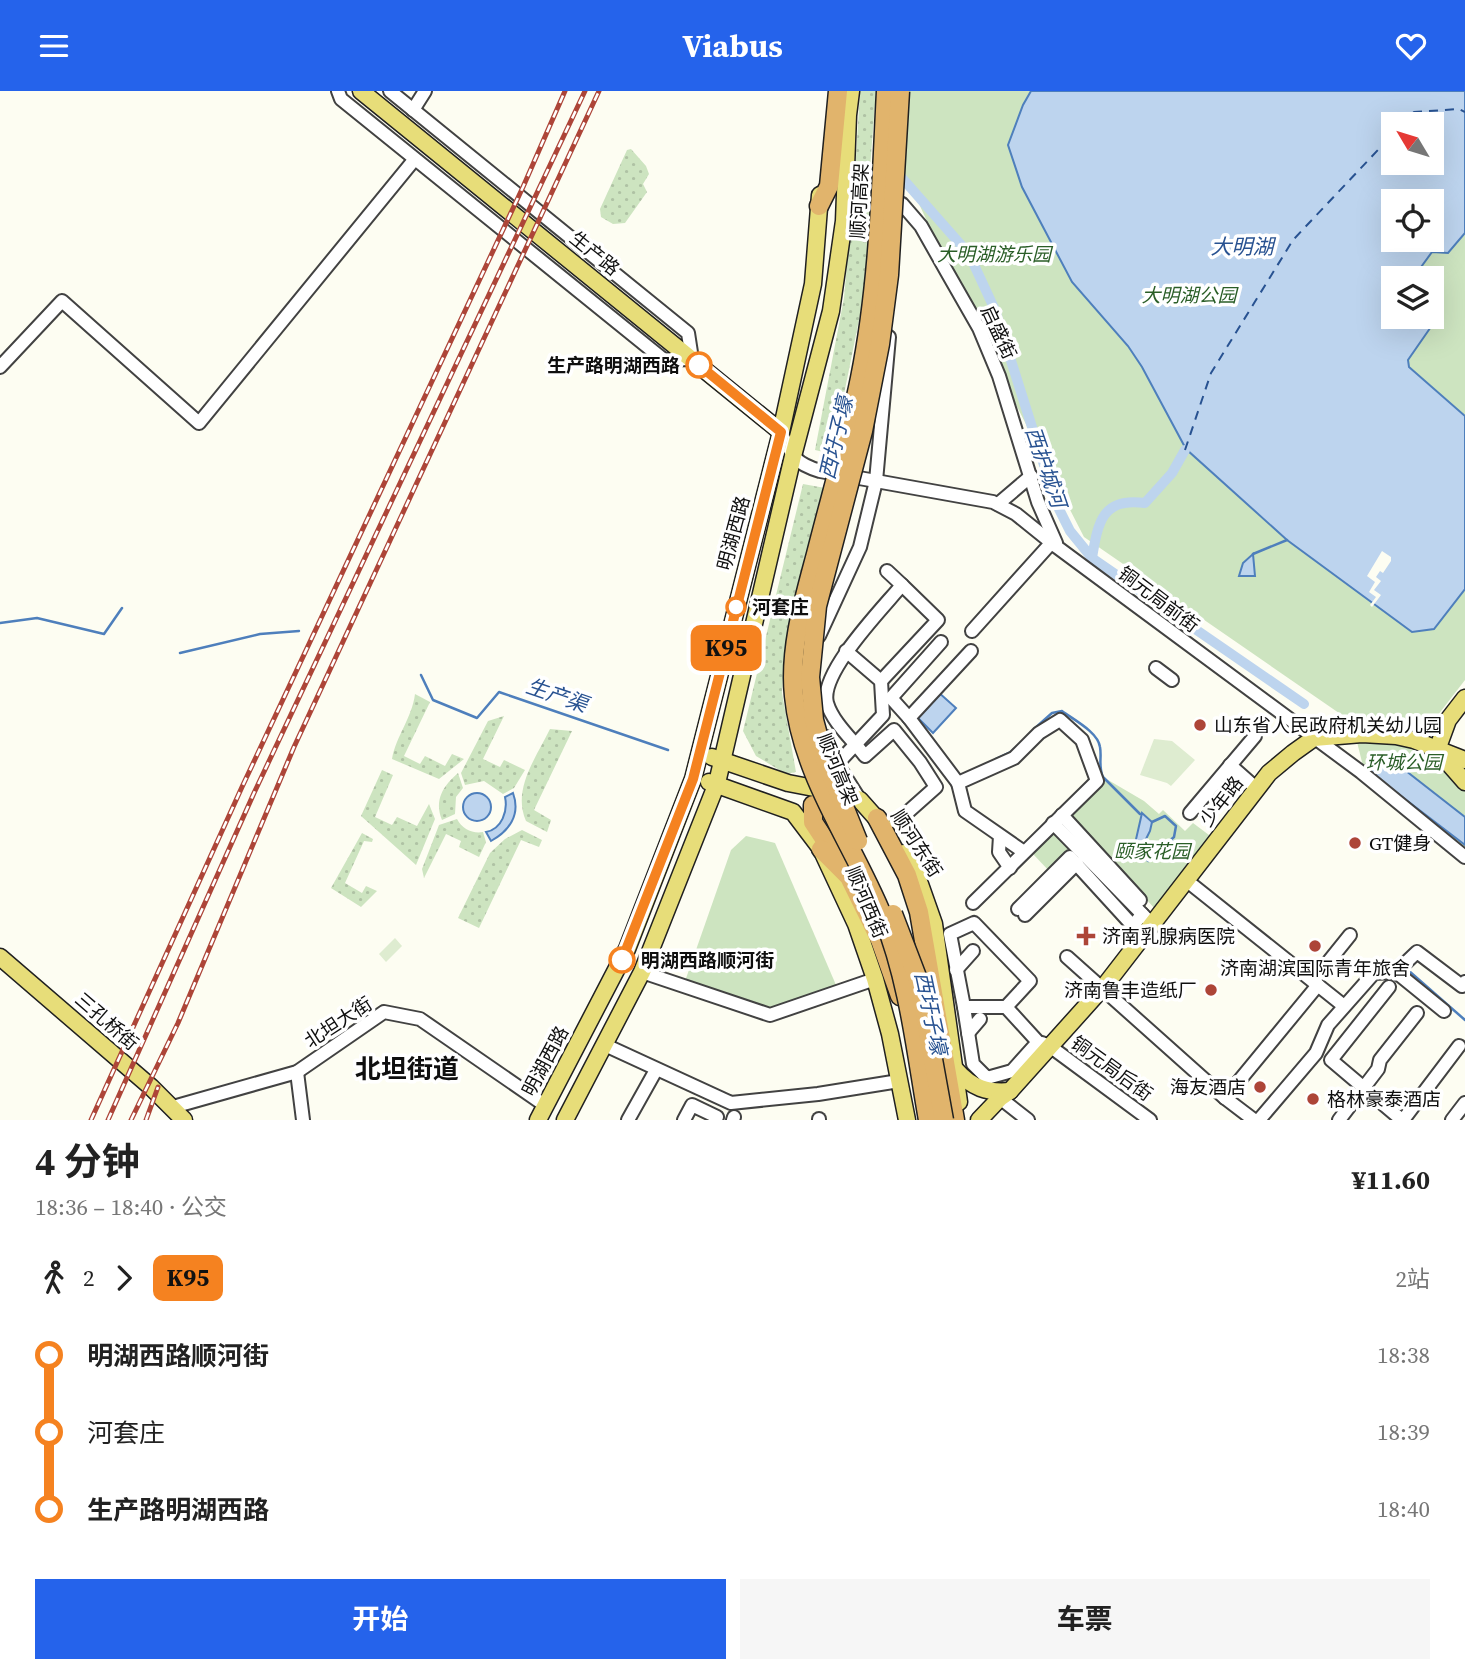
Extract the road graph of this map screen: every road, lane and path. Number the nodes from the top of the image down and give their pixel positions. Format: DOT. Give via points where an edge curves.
graph roads {
  1 [pos="338,91"];
  2 [pos="362,91"];
  3 [pos="390,91"];
  4 [pos="425,91"];
  5 [pos="829,91"];
  6 [pos="838,91"];
  7 [pos="851,91"];
  8 [pos="886,91"];
  9 [pos="900,91"];
  10 [pos="413,110"];
  11 [pos="414,160"];
  12 [pos="846,176"];
  13 [pos="902,204"];
  14 [pos="820,206"];
  15 [pos="692,359"];
  16 [pos="0,367"];
  17 [pos="781,432"];
  18 [pos="793,456"];
  19 [pos="1031,476"];
  20 [pos="876,481"];
  21 [pos="998,504"];
  22 [pos="1055,544"];
  23 [pos="887,571"];
  24 [pos="902,585"];
  25 [pos="972,631"];
  26 [pos="942,642"];
  27 [pos="846,651"];
  28 [pos="971,651"];
  29 [pos="1156,668"];
  30 [pos="1172,680"];
  31 [pos="881,681"];
  32 [pos="1465,698"];
  33 [pos="1465,713"];
  34 [pos="883,715"];
  35 [pos="909,718"];
  36 [pos="894,730"];
  37 [pos="1255,736"];
  38 [pos="1314,738"];
  39 [pos="855,743"];
  40 [pos="1437,750"];
  41 [pos="699,754"];
  42 [pos="722,759"];
  43 [pos="1465,759"];
  44 [pos="837,764"];
  45 [pos="1230,765"];
  46 [pos="693,779"];
  47 [pos="1465,782"];
  48 [pos="717,783"];
  49 [pos="958,783"];
  50 [pos="1257,789"];
  51 [pos="853,797"];
  52 [pos="813,804"];
  53 [pos="1190,813"];
  54 [pos="877,818"];
  55 [pos="1058,819"];
  56 [pos="808,831"];
  57 [pos="1000,836"];
  58 [pos="919,843"];
  59 [pos="821,849"];
  60 [pos="1024,852"];
  61 [pos="1465,857"];
  62 [pos="1010,867"];
  63 [pos="1186,880"];
  64 [pos="852,884"];
  65 [pos="973,903"];
  66 [pos="1022,912"];
  67 [pos="1150,919"];
  68 [pos="1350,935"];
  69 [pos="943,936"];
  70 [pos="973,951"];
  71 [pos="0,957"];
  72 [pos="1067,957"];
  73 [pos="956,970"];
  74 [pos="642,972"];
  75 [pos="1395,972"];
  76 [pos="875,979"];
  77 [pos="1465,982"];
  78 [pos="1315,983"];
  79 [pos="1389,987"];
  80 [pos="1103,988"];
  81 [pos="1344,1006"];
  82 [pos="964,1007"];
  83 [pos="1006,1007"];
  84 [pos="1444,1011"];
  85 [pos="1417,1013"];
  86 [pos="980,1019"];
  87 [pos="968,1033"];
  88 [pos="1044,1044"];
  89 [pos="605,1045"];
  90 [pos="1459,1046"];
  91 [pos="656,1070"];
  92 [pos="956,1070"];
  93 [pos="297,1072"];
  94 [pos="899,1081"];
  95 [pos="1363,1089"];
  96 [pos="1005,1094"];
  97 [pos="1225,1098"];
  98 [pos="1465,1103"];
  99 [pos="542,1113"];
  100 [pos="179,1114"];
  101 [pos="717,1117"];
  102 [pos="687,1119"];
  103 [pos="303,1120"];
  104 [pos="565,1120"];
  105 [pos="628,1120"];
  106 [pos="907,1120"];
  107 [pos="922,1120"];
  108 [pos="928,1120"];
  109 [pos="944,1120"];
  110 [pos="957,1120"];
  111 [pos="979,1120"];
  112 [pos="1028,1120"];
  113 [pos="1150,1120"];
  114 [pos="1254,1120"];
  115 [pos="1259,1120"];
  116 [pos="1339,1120"];
  117 [pos="1402,1120"];
  118 [pos="1452,1120"];
  1 -- 11 [label="street" via="341,99"];
  2 -- 15 [label="main road, 生产路"];
  3 -- 10 [label="street"];
  4 -- 10 [label="street"];
  5 -- 14 [label="main road, 明湖西路"];
  6 -- 14 [label="highway" via="829,186"];
  7 -- 12 [label="main road, 明湖西路"];
  8 -- 108 [label="highway, 顺河高架, bridge" via="875,281 861,375 806,595 793,694 804,748 883,916 902,970"];
  9 -- 109 [label="highway, 顺河高架, bridge" via="889,275 880,344 863,431 817,606 810,677 824,757 919,982"];
  10 -- 15 [label="street" via="688,333"];
  11 -- 15 [label="street" via="664,360"];
  11 -- 16 [label="street" via="199,423 62,301"];
  12 -- 13 [label="street, 启盛街, bridge"];
  12 -- 18 [label="main road, 明湖西路" via="831,311"];
  13 -- 19 [label="street, 启盛街" via="921,226 979,328"];
  13 -- 20 [label="street"];
  14 -- 17 [label="main road, 明湖西路" via="813,284"];
  15 -- 17 [label="main road, 生产路"];
  17 -- 18 [label="street, 生产路"];
  17 -- 41 [label="main road, 明湖西路"];
  18 -- 20 [label="street, 铜元局前街, bridge" via="820,471"];
  18 -- 42 [label="main road, 明湖西路"];
  19 -- 21 [label="street"];
  19 -- 22 [label="street, 启盛街"];
  20 -- 21 [label="street, 铜元局前街"];
  20 -- 44 [label="street" via="860,547 819,638 815,674 818,716"];
  21 -- 22 [label="street, 铜元局前街"];
  22 -- 25 [label="street"];
  22 -- 38 [label="street, 铜元局前街"];
  23 -- 24 [label="street"];
  24 -- 27 [label="street"];
  24 -- 31 [label="street" via="938,620"];
  26 -- 35 [label="street" via="891,698"];
  27 -- 31 [label="street"];
  27 -- 39 [label="street" via="828,685 827,701"];
  28 -- 35 [label="street"];
  29 -- 30 [label="street"];
  31 -- 34 [label="street"];
  32 -- 40 [label="main road" via="1448,720"];
  33 -- 40 [label="main road"];
  34 -- 36 [label="street"];
  34 -- 39 [label="street"];
  35 -- 49 [label="street"];
  36 -- 39 [label="street" via="866,756"];
  36 -- 58 [label="street" via="936,787 900,819"];
  37 -- 45 [label="street"];
  38 -- 40 [label="main road" via="1375,734 1414,740"];
  38 -- 50 [label="main road, 少年路" via="1269,773"];
  38 -- 61 [label="street, 铜元局前街"];
  39 -- 44 [label="street"];
  40 -- 43 [label="main road"];
  40 -- 47 [label="main road"];
  41 -- 42 [label="main road"];
  41 -- 46 [label="main road, 明湖西路"];
  42 -- 48 [label="main road, 明湖西路"];
  42 -- 51 [label="main road" via="788,783"];
  44 -- 51 [label="street"];
  45 -- 50 [label="street"];
  45 -- 53 [label="street"];
  46 -- 48 [label="main road, 顺河西街"];
  46 -- 99 [label="main road, 明湖西路" via="627,949"];
  48 -- 56 [label="main road, 顺河西街" via="793,812"];
  48 -- 74 [label="main road, 明湖西路"];
  49 -- 55 [label="street" via="1014,758 1060,720 1082,740 1097,781"];
  49 -- 57 [label="street" via="965,811"];
  50 -- 63 [label="main road, 少年路"];
  51 -- 52 [label="main road" via="823,795"];
  51 -- 54 [label="main road, 顺河东街"];
  52 -- 56 [label="main road"];
  52 -- 64 [label="highway" via="813,822"];
  54 -- 69 [label="main road, 顺河东街" via="916,873"];
  54 -- 110 [label="highway" via="907,875 919,912"];
  55 -- 60 [label="street"];
  55 -- 67 [label="street"];
  56 -- 59 [label="main road, 顺河西街"];
  57 -- 60 [label="street"];
  57 -- 62 [label="street" via="999,852"];
  59 -- 64 [label="highway"];
  59 -- 76 [label="main road, 顺河西街" via="856,924"];
  60 -- 62 [label="street"];
  62 -- 65 [label="street"];
  63 -- 67 [label="main road, 少年路"];
  63 -- 78 [label="street"];
  64 -- 107 [label="highway" via="880,940 899,993"];
  66 -- 67 [label="street" via="1070,857 1133,926"];
  67 -- 80 [label="main road, 少年路"];
  68 -- 78 [label="street"];
  69 -- 73 [label="street"];
  69 -- 83 [label="street" via="974,923 1030,981"];
  69 -- 92 [label="main road, 顺河东街"];
  70 -- 73 [label="street"];
  71 -- 100 [label="main road, 三孔桥街"];
  72 -- 80 [label="street"];
  73 -- 82 [label="street"];
  74 -- 76 [label="street" via="770,1015"];
  74 -- 89 [label="main road, 明湖西路"];
  75 -- 77 [label="street" via="1417,952 1462,986"];
  75 -- 81 [label="street" via="1374,973"];
  75 -- 84 [label="street"];
  76 -- 94 [label="main road, 顺河西街"];
  78 -- 81 [label="street"];
  78 -- 97 [label="street"];
  79 -- 95 [label="street" via="1331,1060"];
  80 -- 88 [label="main road, 少年路"];
  80 -- 97 [label="street"];
  81 -- 115 [label="street" via="1328,1025 1316,1053"];
  82 -- 83 [label="street"];
  82 -- 87 [label="street"];
  83 -- 88 [label="street, 铜元局后街"];
  85 -- 95 [label="street"];
  86 -- 87 [label="street"];
  87 -- 88 [label="street" via="973,1064 987,1078 1012,1071"];
  88 -- 96 [label="main road, 少年路"];
  88 -- 113 [label="street, 铜元局后街"];
  89 -- 91 [label="street"];
  89 -- 104 [label="main road, 明湖西路"];
  90 -- 117 [label="street"];
  91 -- 94 [label="street" via="731,1103"];
  91 -- 105 [label="street"];
  92 -- 96 [label="main road" via="978,1088"];
  92 -- 110 [label="main road, 顺河东街"];
  93 -- 99 [label="street, 北坦大街" via="384,1012 420,1019"];
  93 -- 100 [label="street, 北坦大街"];
  93 -- 103 [label="street"];
  94 -- 106 [label="main road, 顺河西街"];
  95 -- 116 [label="street"];
  95 -- 117 [label="street"];
  96 -- 111 [label="main road, 少年路"];
  96 -- 112 [label="street"];
  97 -- 114 [label="street"];
  98 -- 118 [label="street"];
  101 -- 102 [label="street" via="692,1105"];
}
